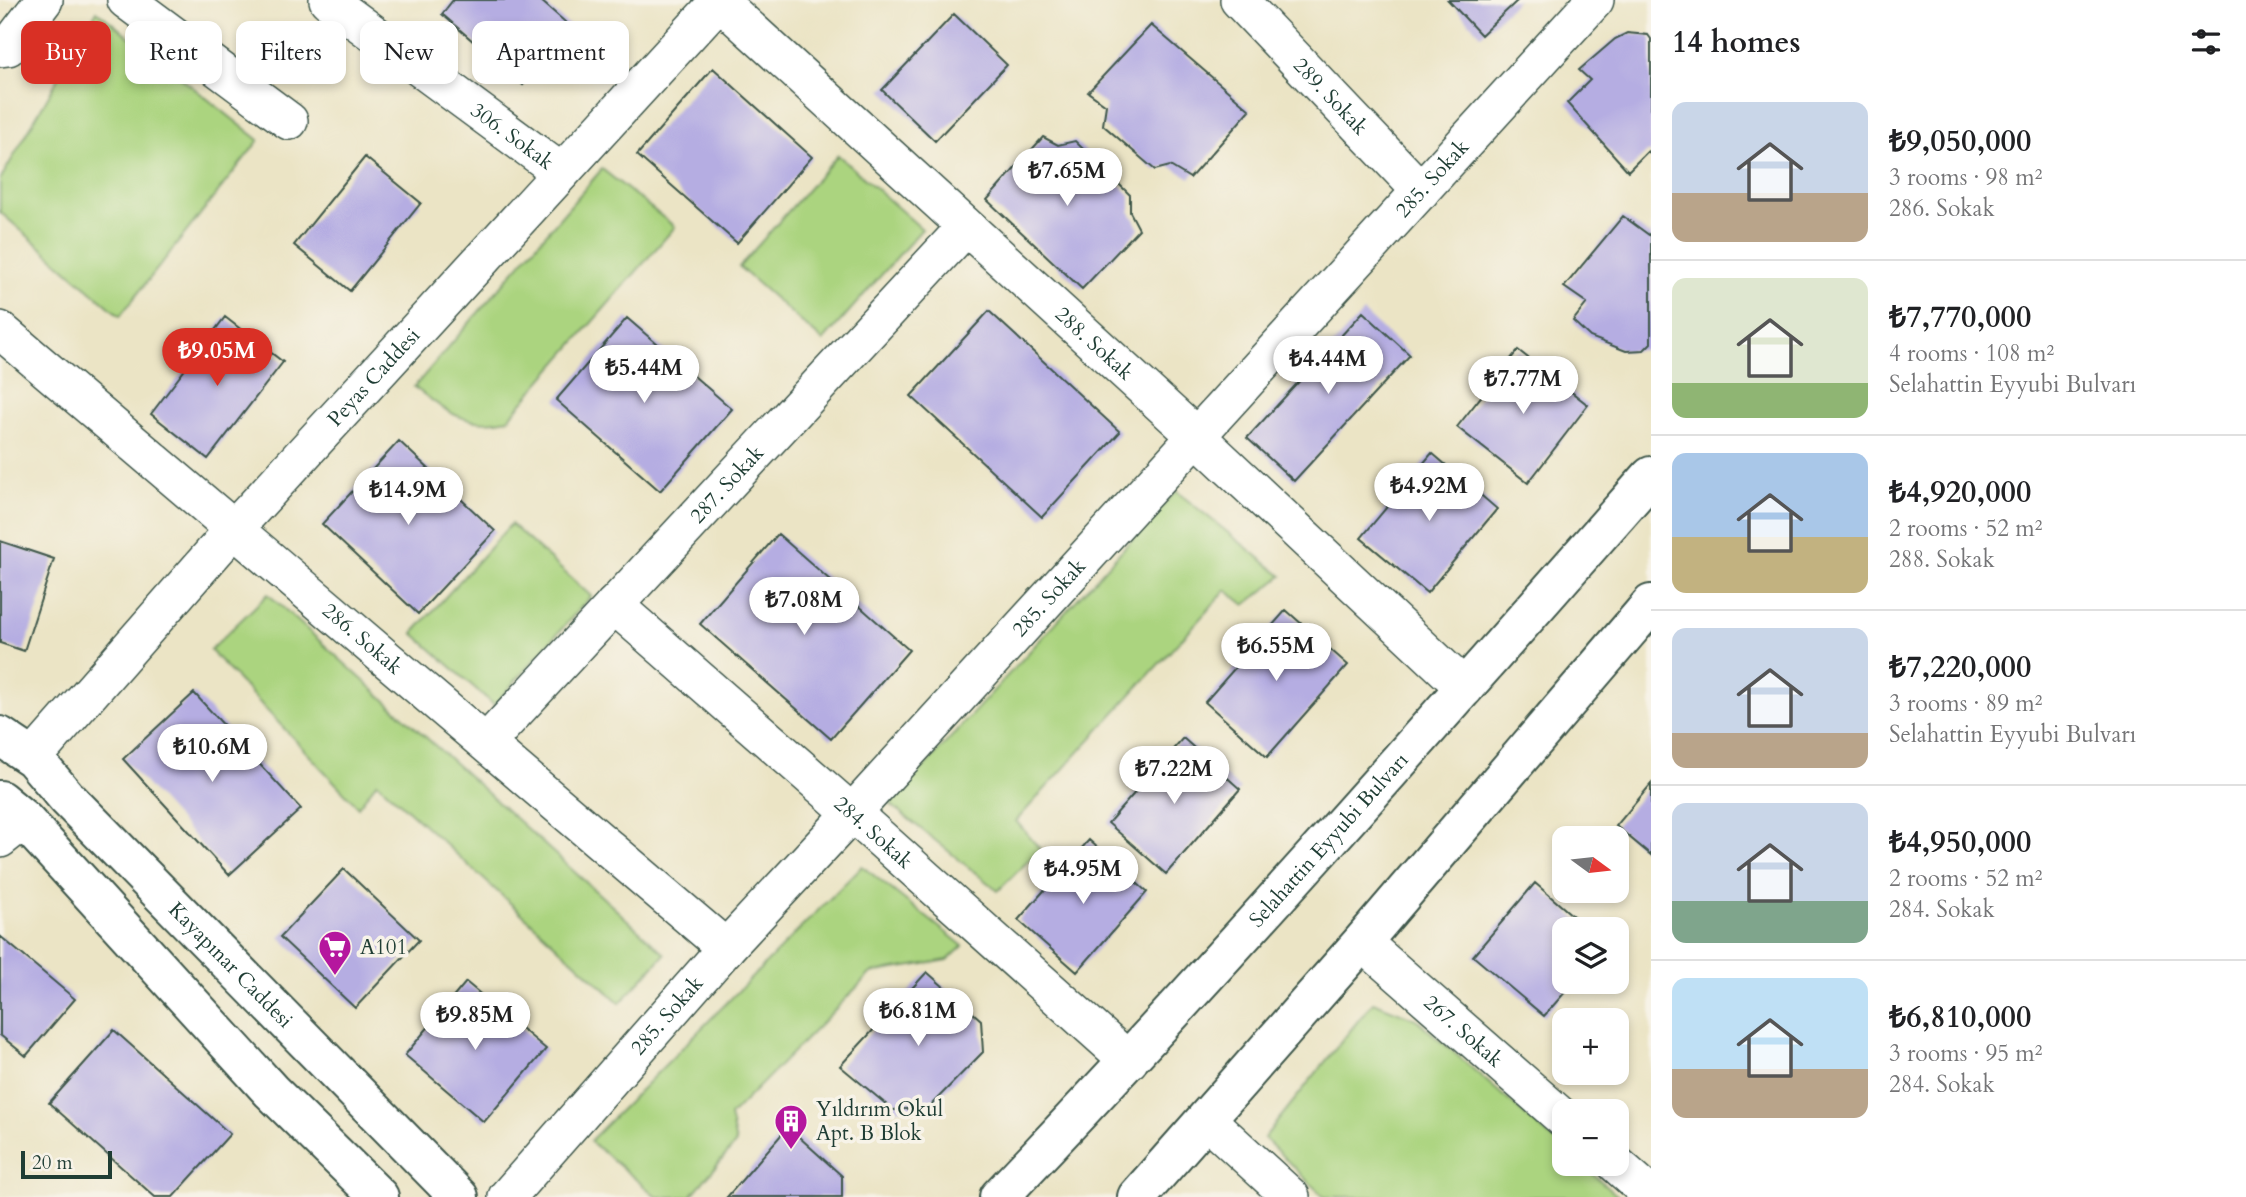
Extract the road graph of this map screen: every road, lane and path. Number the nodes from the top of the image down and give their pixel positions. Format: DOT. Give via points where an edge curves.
graph roads {
  1 [pos="44,0"];
  2 [pos="126,0"];
  3 [pos="328,0"];
  4 [pos="1239,0"];
  5 [pos="1595,0"];
  6 [pos="720,1"];
  7 [pos="0,48"];
  8 [pos="289,121"];
  9 [pos="561,172"];
  10 [pos="1421,191"];
  11 [pos="965,228"];
  12 [pos="0,330"];
  13 [pos="1196,436"];
  14 [pos="1651,476"];
  15 [pos="234,529"];
  16 [pos="1651,604"];
  17 [pos="614,605"];
  18 [pos="1465,688"];
  19 [pos="0,736"];
  20 [pos="487,742"];
  21 [pos="33,758"];
  22 [pos="852,813"];
  23 [pos="8,820"];
  24 [pos="1362,942"];
  25 [pos="726,948"];
  26 [pos="1129,1061"];
  27 [pos="1552,1108"];
  28 [pos="1206,1119"];
  29 [pos="1629,1176"];
  30 [pos="1651,1195"];
  31 [pos="379,1197"];
  32 [pos="459,1197"];
  33 [pos="507,1197"];
  34 [pos="999,1197"];
  35 [pos="1137,1197"];
  36 [pos="1291,1197"];
  1 -- 7 [label="street" via="8,47"];
  2 -- 8 [label="street"];
  3 -- 9 [label="street, 306. Sokak"];
  4 -- 10 [label="street, 289. Sokak"];
  5 -- 10 [label="street, 285. Sokak"];
  6 -- 9 [label="street, Peyas Caddesi"];
  6 -- 11 [label="street, 288. Sokak"];
  9 -- 15 [label="street, Peyas Caddesi"];
  10 -- 13 [label="street, 285. Sokak"];
  11 -- 13 [label="street, 288. Sokak"];
  11 -- 17 [label="street, 287. Sokak"];
  12 -- 15 [label="street, 286. Sokak"];
  13 -- 18 [label="street, 288. Sokak"];
  13 -- 22 [label="street, 285. Sokak"];
  14 -- 18 [label="main road, Selahattin Eyyubi Bulvarı"];
  15 -- 20 [label="street, 286. Sokak"];
  15 -- 21 [label="street, Peyas Caddesi"];
  16 -- 24 [label="main road"];
  17 -- 20 [label="street, 287. Sokak"];
  17 -- 22 [label="street, 284. Sokak"];
  18 -- 26 [label="main road, Selahattin Eyyubi Bulvarı"];
  19 -- 21 [label="main road, Kayapınar Caddesi"];
  20 -- 25 [label="street, 286. Sokak"];
  21 -- 32 [label="main road, Kayapınar Caddesi"];
  22 -- 25 [label="street, 285. Sokak"];
  22 -- 26 [label="street, 284. Sokak"];
  23 -- 31 [label="main road"];
  24 -- 27 [label="street, 267. Sokak"];
  24 -- 28 [label="main road"];
  25 -- 33 [label="street, 285. Sokak"];
  26 -- 34 [label="main road, Selahattin Eyyubi Bulvarı"];
  28 -- 35 [label="main road"];
  28 -- 36 [label="street"];
  29 -- 30 [label="street"];
}
